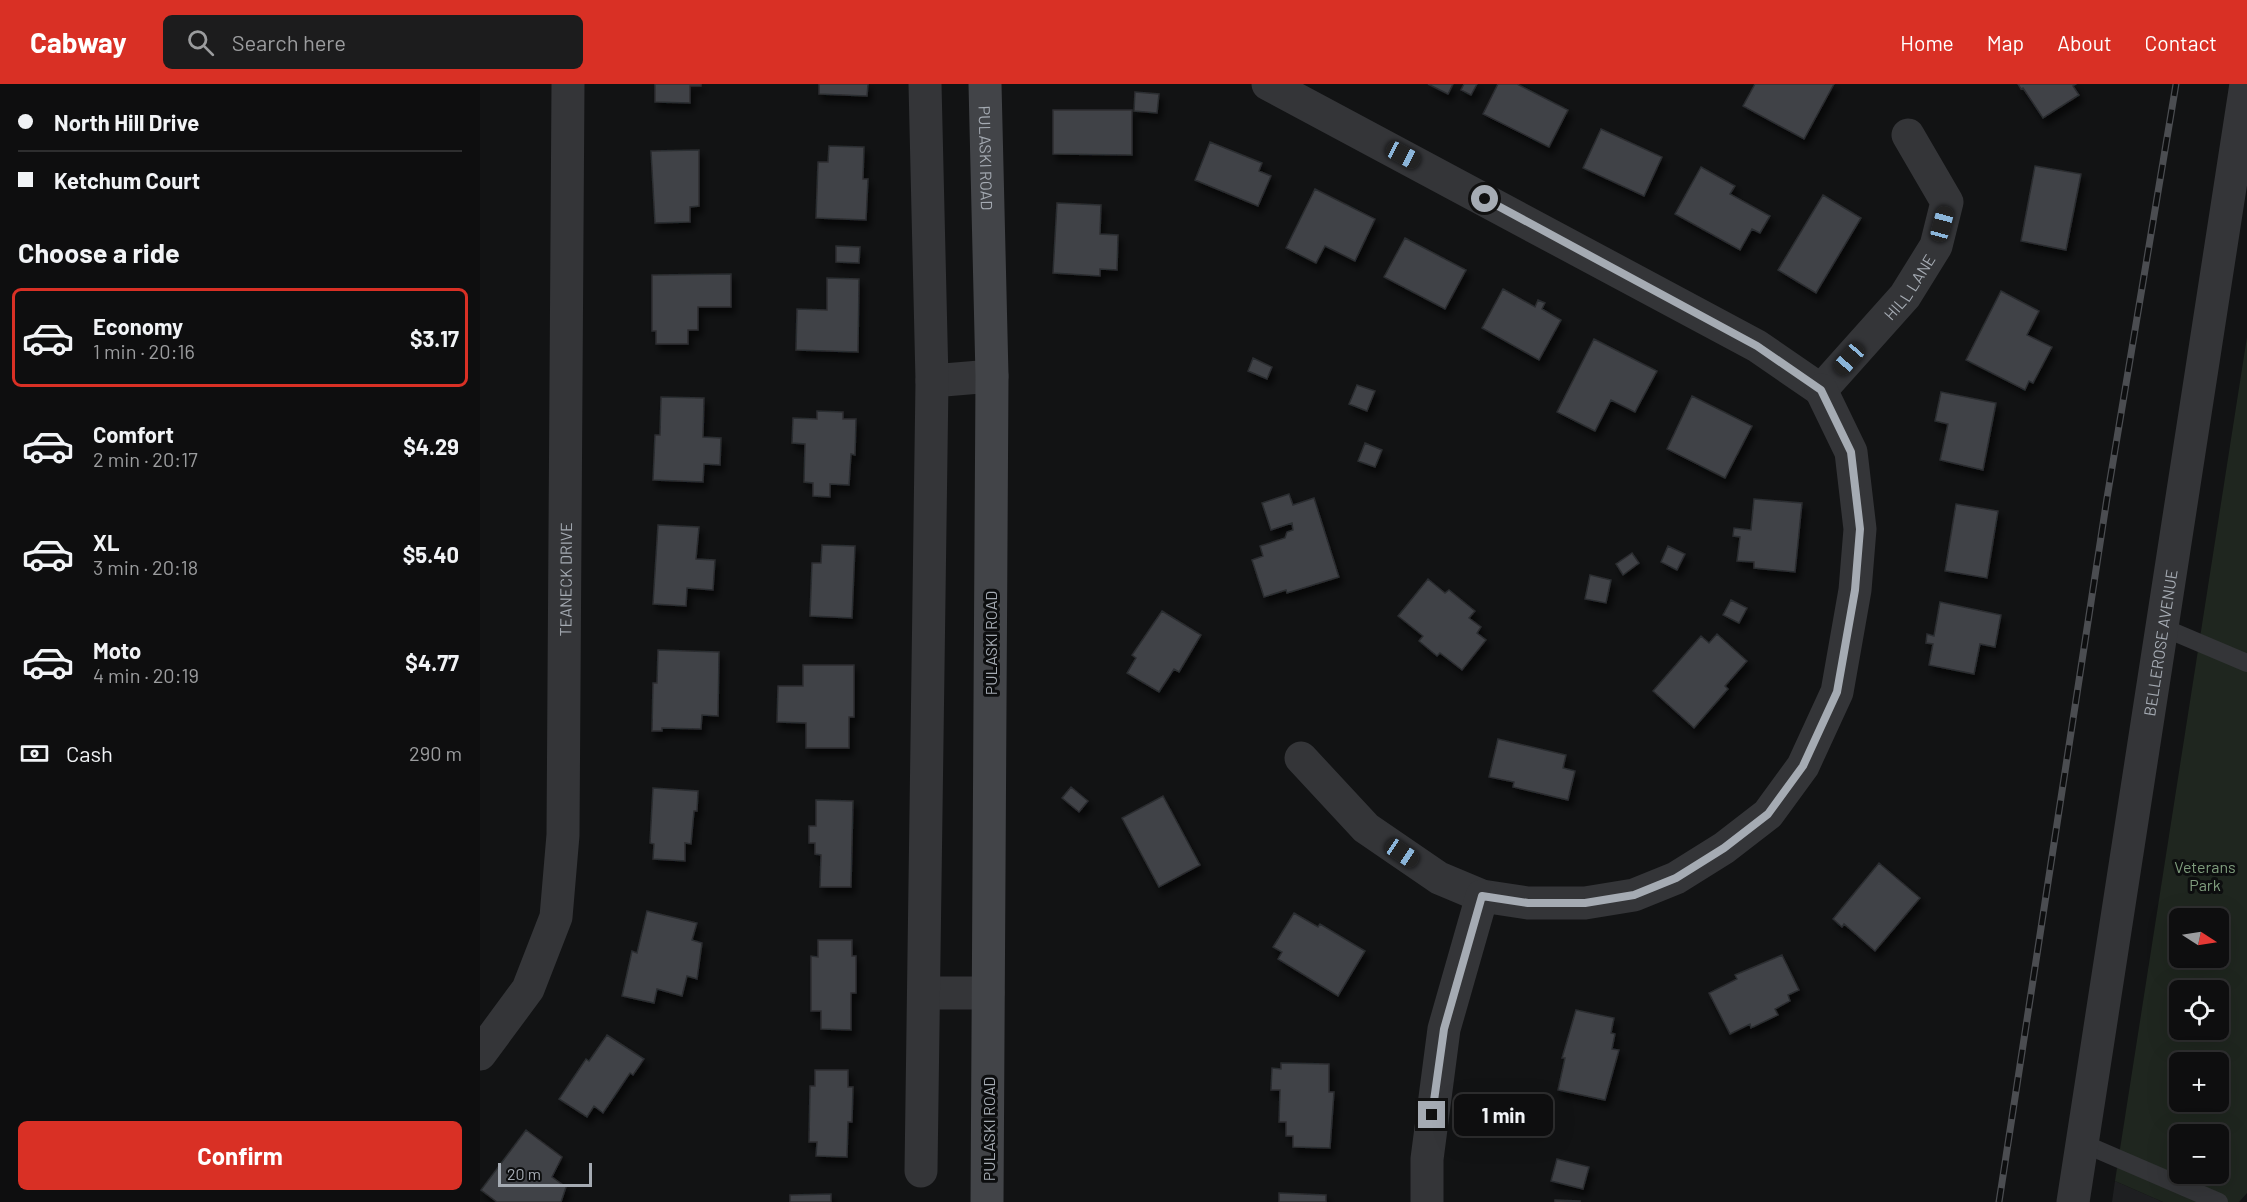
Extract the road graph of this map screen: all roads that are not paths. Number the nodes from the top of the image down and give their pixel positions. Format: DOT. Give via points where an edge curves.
graph roads {
  1 [pos="568,84"];
  2 [pos="925,84"];
  3 [pos="985,84"];
  4 [pos="1268,84"];
  5 [pos="2246,84"];
  6 [pos="1908,135"];
  7 [pos="992,375"];
  8 [pos="932,381"];
  9 [pos="1821,390"];
  10 [pos="2162,627"];
  11 [pos="2247,663"];
  12 [pos="1300,758"];
  13 [pos="1482,896"];
  14 [pos="925,993"];
  15 [pos="988,993"];
  16 [pos="480,1054"];
  17 [pos="2082,1143"];
  18 [pos="921,1171"];
  19 [pos="987,1202"];
  20 [pos="1427,1202"];
  21 [pos="2073,1202"];
  22 [pos="2219,1202"];
  1 -- 16 [label="street, TEANECK DRIVE" via="563,835 556,917 528,989"];
  2 -- 8 [label="street"];
  3 -- 7 [label="main road, PULASKI ROAD"];
  4 -- 9 [label="street" via="1757,346"];
  5 -- 10 [label="street, BELLEROSE AVENUE"];
  6 -- 9 [label="street, HILL LANE" via="1947,202 1936,246 1905,296"];
  7 -- 8 [label="street"];
  7 -- 15 [label="main road, PULASKI ROAD"];
  8 -- 14 [label="street"];
  9 -- 13 [label="street" via="1851,452 1860,529 1855,590 1837,692 1803,766 1768,814 1676,878 1634,895 1585,903 1528,903"];
  10 -- 11 [label="lane"];
  10 -- 17 [label="street, BELLEROSE AVENUE"];
  12 -- 13 [label="street" via="1366,828 1439,878"];
  13 -- 20 [label="street" via="1444,1029 1426,1159"];
  14 -- 15 [label="street"];
  14 -- 18 [label="street"];
  15 -- 19 [label="main road, PULASKI ROAD"];
  17 -- 21 [label="street, BELLEROSE AVENUE"];
  17 -- 22 [label="lane"];
}
